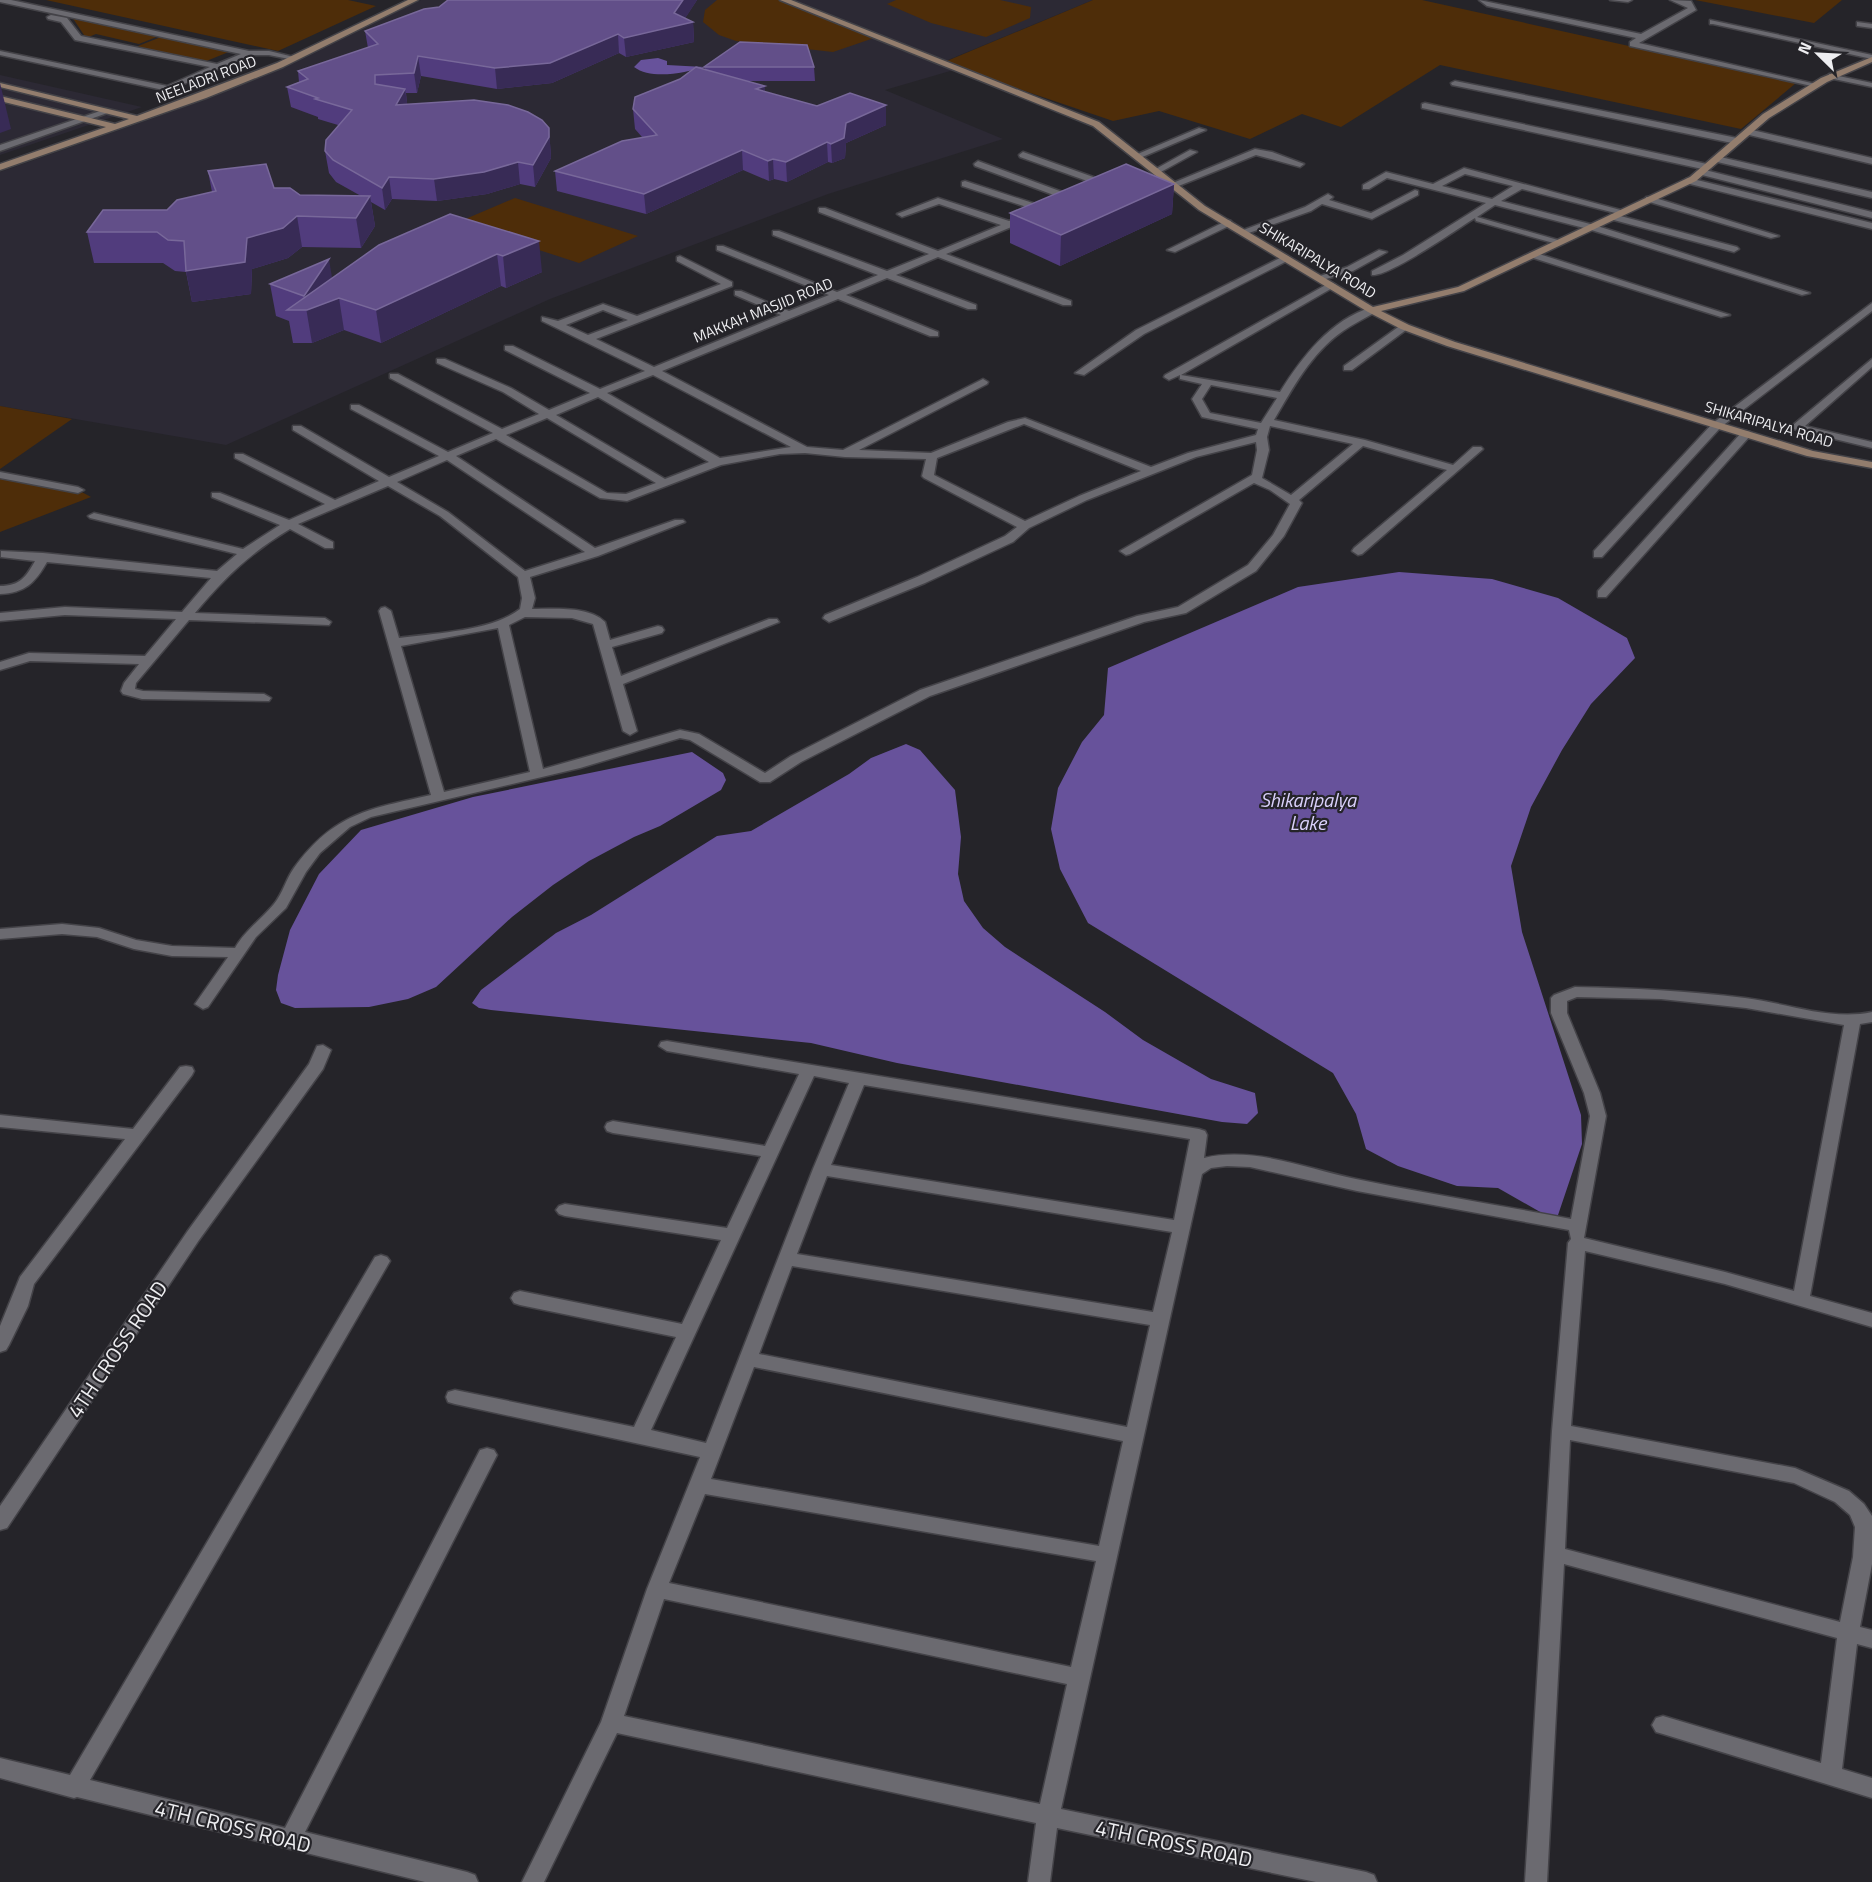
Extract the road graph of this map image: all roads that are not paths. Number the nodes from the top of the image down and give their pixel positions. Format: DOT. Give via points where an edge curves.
graph roads {
  1 [pos="0,0"];
  2 [pos="405,0"];
  3 [pos="414,0"];
  4 [pos="784,0"];
  5 [pos="1483,0"];
  6 [pos="1614,0"];
  7 [pos="1628,0"];
  8 [pos="1674,0"];
  9 [pos="0,6"];
  10 [pos="1713,22"];
  11 [pos="1860,24"];
  12 [pos="1872,26"];
  13 [pos="1641,37"];
  14 [pos="0,52"];
  15 [pos="249,53"];
  16 [pos="1871,59"];
  17 [pos="282,61"];
  18 [pos="270,63"];
  19 [pos="219,67"];
  20 [pos="1832,76"];
  21 [pos="1455,83"];
  22 [pos="0,85"];
  23 [pos="1816,85"];
  24 [pos="1872,85"];
  25 [pos="0,98"];
  26 [pos="1425,106"];
  27 [pos="109,111"];
  28 [pos="135,118"];
  29 [pos="86,119"];
  30 [pos="112,126"];
  31 [pos="1202,130"];
  32 [pos="1748,132"];
  33 [pos="1737,141"];
  34 [pos="0,148"];
  35 [pos="1193,152"];
  36 [pos="1023,155"];
  37 [pos="1137,156"];
  38 [pos="1716,159"];
  39 [pos="0,161"];
  40 [pos="1872,161"];
  41 [pos="978,164"];
  42 [pos="1300,164"];
  43 [pos="0,167"];
  44 [pos="1153,169"];
  45 [pos="1704,169"];
  46 [pos="1140,171"];
  47 [pos="1118,180"];
  48 [pos="1689,181"];
  49 [pos="965,184"];
  50 [pos="1107,185"];
  51 [pos="1173,185"];
  52 [pos="1521,185"];
  53 [pos="1366,187"];
  54 [pos="1434,187"];
  55 [pos="1096,189"];
  56 [pos="1415,193"];
  57 [pos="1084,194"];
  58 [pos="1872,195"];
  59 [pos="1073,199"];
  60 [pos="1650,200"];
  61 [pos="1494,201"];
  62 [pos="822,210"];
  63 [pos="1045,210"];
  64 [pos="1623,212"];
  65 [pos="902,214"];
  66 [pos="1872,215"];
  67 [pos="1613,217"];
  68 [pos="1479,219"];
  69 [pos="1228,223"];
  70 [pos="1010,225"];
  71 [pos="1872,226"];
  72 [pos="1591,227"];
  73 [pos="1243,232"];
  74 [pos="776,233"];
  75 [pos="1774,236"];
  76 [pos="1560,242"];
  77 [pos="720,248"];
  78 [pos="1734,249"];
  79 [pos="1172,250"];
  80 [pos="1382,252"];
  81 [pos="939,254"];
  82 [pos="1533,255"];
  83 [pos="1286,258"];
  84 [pos="680,259"];
  85 [pos="1375,273"];
  86 [pos="885,276"];
  87 [pos="1319,278"];
  88 [pos="1331,285"];
  89 [pos="1805,292"];
  90 [pos="738,293"];
  91 [pos="840,294"];
  92 [pos="1067,303"];
  93 [pos="1872,306"];
  94 [pos="972,307"];
  95 [pos="1372,310"];
  96 [pos="789,315"];
  97 [pos="1725,315"];
  98 [pos="546,319"];
  99 [pos="637,320"];
  100 [pos="558,324"];
  101 [pos="1405,327"];
  102 [pos="934,334"];
  103 [pos="588,339"];
  104 [pos="509,348"];
  105 [pos="441,361"];
  106 [pos="1872,362"];
  107 [pos="1348,368"];
  108 [pos="654,371"];
  109 [pos="1080,373"];
  110 [pos="394,376"];
  111 [pos="1184,376"];
  112 [pos="1169,377"];
  113 [pos="1209,381"];
  114 [pos="983,382"];
  115 [pos="599,393"];
  116 [pos="1283,396"];
  117 [pos="355,407"];
  118 [pos="548,414"];
  119 [pos="1717,425"];
  120 [pos="297,428"];
  121 [pos="1264,429"];
  122 [pos="499,434"];
  123 [pos="1746,434"];
  124 [pos="1361,442"];
  125 [pos="1867,444"];
  126 [pos="1477,449"];
  127 [pos="805,450"];
  128 [pos="844,454"];
  129 [pos="239,456"];
  130 [pos="448,456"];
  131 [pos="932,456"];
  132 [pos="1846,460"];
  133 [pos="718,462"];
  134 [pos="1872,465"];
  135 [pos="1455,469"];
  136 [pos="1154,472"];
  137 [pos="0,475"];
  138 [pos="1256,477"];
  139 [pos="388,480"];
  140 [pos="666,484"];
  141 [pos="78,490"];
  142 [pos="216,495"];
  143 [pos="1292,500"];
  144 [pos="334,504"];
  145 [pos="94,516"];
  146 [pos="679,522"];
  147 [pos="289,524"];
  148 [pos="1025,526"];
  149 [pos="329,545"];
  150 [pos="1126,551"];
  151 [pos="1358,551"];
  152 [pos="246,553"];
  153 [pos="594,553"];
  154 [pos="5,554"];
  155 [pos="1598,554"];
  156 [pos="43,557"];
  157 [pos="220,575"];
  158 [pos="523,575"];
  159 [pos="0,590"];
  160 [pos="1602,594"];
  161 [pos="385,611"];
  162 [pos="525,613"];
  163 [pos="0,617"];
  164 [pos="183,618"];
  165 [pos="829,618"];
  166 [pos="325,622"];
  167 [pos="773,622"];
  168 [pos="503,625"];
  169 [pos="658,630"];
  170 [pos="394,643"];
  171 [pos="606,645"];
  172 [pos="148,660"];
  173 [pos="0,666"];
  174 [pos="617,682"];
  175 [pos="264,698"];
  176 [pos="630,731"];
  177 [pos="537,774"];
  178 [pos="438,796"];
  179 [pos="0,934"];
  180 [pos="240,953"];
  181 [pos="203,1004"];
  182 [pos="1872,1017"];
  183 [pos="1853,1021"];
  184 [pos="667,1046"];
  185 [pos="323,1050"];
  186 [pos="808,1070"];
  187 [pos="186,1071"];
  188 [pos="859,1079"];
  189 [pos="1,1122"];
  190 [pos="613,1128"];
  191 [pos="139,1136"];
  192 [pos="770,1152"];
  193 [pos="821,1169"];
  194 [pos="1194,1171"];
  195 [pos="565,1210"];
  196 [pos="1180,1227"];
  197 [pos="731,1235"];
  198 [pos="1577,1235"];
  199 [pos="786,1259"];
  200 [pos="381,1260"];
  201 [pos="520,1298"];
  202 [pos="1801,1299"];
  203 [pos="1159,1320"];
  204 [pos="1872,1320"];
  205 [pos="686,1332"];
  206 [pos="0,1345"];
  207 [pos="747,1359"];
  208 [pos="455,1397"];
  209 [pos="1562,1431"];
  210 [pos="639,1435"];
  211 [pos="1134,1436"];
  212 [pos="711,1452"];
  213 [pos="487,1455"];
  214 [pos="699,1485"];
  215 [pos="0,1522"];
  216 [pos="1555,1554"];
  217 [pos="1107,1555"];
  218 [pos="657,1589"];
  219 [pos="1848,1632"];
  220 [pos="1872,1639"];
  221 [pos="1079,1678"];
  222 [pos="611,1723"];
  223 [pos="1663,1725"];
  224 [pos="0,1768"];
  225 [pos="1830,1775"];
  226 [pos="74,1788"];
  227 [pos="1872,1788"];
  228 [pos="1048,1816"];
  229 [pos="290,1840"];
  230 [pos="467,1882"];
  231 [pos="533,1882"];
  232 [pos="1039,1882"];
  233 [pos="1366,1882"];
  234 [pos="1536,1882"];
  1 -- 15 [label="street"];
  2 -- 17 [label="street, NEELADRI ROAD"];
  3 -- 17 [label="street"];
  4 -- 37 [label="street, SHIKARIPALYA ROAD" via="1096,124"];
  5 -- 13 [label="street"];
  6 -- 7 [label="street"];
  8 -- 13 [label="street" via="1693,8"];
  9 -- 19 [label="street" via="64,20 78,38"];
  10 -- 16 [label="street"];
  11 -- 12 [label="street"];
  13 -- 23 [label="street" via="1633,44"];
  14 -- 19 [label="street" via="164,89"];
  15 -- 17 [label="street" via="268,53"];
  15 -- 18 [label="street" via="253,59"];
  15 -- 19 [label="street"];
  16 -- 20 [label="street"];
  17 -- 18 [label="street"];
  17 -- 28 [label="street, NEELADRI ROAD" via="203,96"];
  18 -- 28 [label="street, NEELADRI ROAD"];
  20 -- 23 [label="street"];
  20 -- 24 [label="street"];
  21 -- 33 [label="street"];
  22 -- 27 [label="street"];
  23 -- 32 [label="street"];
  25 -- 29 [label="street"];
  26 -- 45 [label="street"];
  27 -- 28 [label="street"];
  27 -- 29 [label="street"];
  28 -- 30 [label="street, NEELADRI ROAD"];
  29 -- 30 [label="street"];
  29 -- 34 [label="street"];
  30 -- 39 [label="street, NEELADRI ROAD"];
  30 -- 43 [label="street, NEELADRI ROAD"];
  31 -- 37 [label="street"];
  32 -- 33 [label="street"];
  32 -- 40 [label="street"];
  33 -- 38 [label="street"];
  35 -- 44 [label="street"];
  36 -- 50 [label="street"];
  37 -- 44 [label="street, SHIKARIPALYA ROAD"];
  38 -- 45 [label="street"];
  38 -- 58 [label="street"];
  41 -- 59 [label="street"];
  42 -- 51 [label="street" via="1255,152"];
  44 -- 46 [label="street"];
  44 -- 51 [label="street, SHIKARIPALYA ROAD"];
  45 -- 48 [label="street"];
  45 -- 66 [label="street"];
  47 -- 50 [label="street"];
  48 -- 60 [label="street"];
  48 -- 71 [label="street"];
  49 -- 63 [label="street"];
  50 -- 55 [label="street"];
  51 -- 69 [label="street, SHIKARIPALYA ROAD"];
  52 -- 54 [label="street" via="1464,171"];
  52 -- 61 [label="street"];
  52 -- 64 [label="street"];
  53 -- 54 [label="street" via="1386,175"];
  54 -- 61 [label="street"];
  56 -- 73 [label="street" via="1372,216 1325,199"];
  57 -- 59 [label="street, MAKKAH MASJID ROAD"];
  59 -- 63 [label="street, MAKKAH MASJID ROAD"];
  60 -- 64 [label="street"];
  60 -- 75 [label="street"];
  61 -- 72 [label="street"];
  61 -- 85 [label="street"];
  62 -- 81 [label="street"];
  63 -- 70 [label="street, MAKKAH MASJID ROAD"];
  64 -- 67 [label="street"];
  65 -- 70 [label="street" via="938,201"];
  67 -- 72 [label="street"];
  67 -- 78 [label="street"];
  68 -- 76 [label="street"];
  69 -- 73 [label="street, SHIKARIPALYA ROAD"];
  69 -- 79 [label="street"];
  70 -- 81 [label="street, MAKKAH MASJID ROAD"];
  72 -- 76 [label="street"];
  72 -- 89 [label="street"];
  73 -- 83 [label="street, SHIKARIPALYA ROAD"];
  74 -- 86 [label="street"];
  76 -- 82 [label="street"];
  77 -- 91 [label="street"];
  80 -- 87 [label="street"];
  81 -- 86 [label="street, MAKKAH MASJID ROAD"];
  81 -- 92 [label="street"];
  82 -- 95 [label="street" via="1461,289"];
  82 -- 97 [label="street"];
  83 -- 87 [label="street, SHIKARIPALYA ROAD"];
  83 -- 109 [label="street" via="1140,332"];
  84 -- 99 [label="street" via="729,284"];
  86 -- 91 [label="street, MAKKAH MASJID ROAD"];
  86 -- 94 [label="street"];
  87 -- 88 [label="street, SHIKARIPALYA ROAD"];
  88 -- 95 [label="street, SHIKARIPALYA ROAD"];
  88 -- 112 [label="street"];
  90 -- 96 [label="street"];
  91 -- 96 [label="street, MAKKAH MASJID ROAD"];
  91 -- 102 [label="street"];
  93 -- 119 [label="street"];
  95 -- 101 [label="street, SHIKARIPALYA ROAD"];
  95 -- 116 [label="street" via="1319,346"];
  96 -- 108 [label="street, MAKKAH MASJID ROAD"];
  98 -- 100 [label="street"];
  99 -- 100 [label="street" via="603,307"];
  99 -- 103 [label="street"];
  100 -- 103 [label="street"];
  101 -- 107 [label="street"];
  101 -- 119 [label="street, SHIKARIPALYA ROAD"];
  103 -- 108 [label="street"];
  104 -- 115 [label="street"];
  105 -- 118 [label="street" via="507,390"];
  106 -- 125 [label="street" via="1797,427"];
  108 -- 115 [label="street, MAKKAH MASJID ROAD"];
  108 -- 127 [label="street"];
  110 -- 122 [label="street"];
  111 -- 113 [label="street"];
  113 -- 116 [label="street"];
  113 -- 121 [label="street" via="1197,399 1206,415"];
  114 -- 128 [label="street"];
  115 -- 118 [label="street, MAKKAH MASJID ROAD"];
  115 -- 133 [label="street"];
  116 -- 121 [label="street"];
  117 -- 130 [label="street"];
  118 -- 122 [label="street, MAKKAH MASJID ROAD"];
  118 -- 140 [label="street"];
  119 -- 123 [label="street, SHIKARIPALYA ROAD"];
  119 -- 155 [label="street"];
  120 -- 139 [label="street"];
  121 -- 124 [label="street"];
  121 -- 136 [label="street"];
  121 -- 138 [label="street"];
  122 -- 130 [label="street, MAKKAH MASJID ROAD"];
  122 -- 140 [label="street" via="603,496 627,498"];
  123 -- 132 [label="street, SHIKARIPALYA ROAD" via="1810,454"];
  123 -- 160 [label="street"];
  124 -- 135 [label="street"];
  124 -- 143 [label="street"];
  125 -- 132 [label="street"];
  126 -- 135 [label="street"];
  127 -- 128 [label="street"];
  127 -- 133 [label="street"];
  128 -- 131 [label="street"];
  129 -- 144 [label="street"];
  130 -- 139 [label="street, MAKKAH MASJID ROAD"];
  130 -- 153 [label="street"];
  131 -- 136 [label="street" via="1025,421"];
  131 -- 148 [label="street" via="928,476"];
  132 -- 134 [label="street, SHIKARIPALYA ROAD"];
  133 -- 140 [label="street"];
  135 -- 151 [label="street"];
  136 -- 148 [label="street" via="1083,498"];
  137 -- 141 [label="street"];
  138 -- 143 [label="street"];
  138 -- 150 [label="street"];
  139 -- 144 [label="street, MAKKAH MASJID ROAD"];
  139 -- 158 [label="street" via="444,514"];
  142 -- 147 [label="street"];
  143 -- 177 [label="street" via="1296,503 1278,536 1252,568 1182,610 1131,623 925,693 765,779 694,737 680,734"];
  144 -- 147 [label="street, MAKKAH MASJID ROAD"];
  145 -- 152 [label="street"];
  146 -- 153 [label="street"];
  147 -- 149 [label="street"];
  147 -- 152 [label="street, MAKKAH MASJID ROAD"];
  148 -- 165 [label="street" via="1009,539"];
  152 -- 157 [label="street, MAKKAH MASJID ROAD"];
  153 -- 158 [label="street"];
  154 -- 156 [label="street"];
  156 -- 157 [label="street"];
  156 -- 159 [label="street" via="30,583 11,591"];
  157 -- 164 [label="street, MAKKAH MASJID ROAD"];
  158 -- 162 [label="street" via="528,588"];
  161 -- 170 [label="street"];
  162 -- 168 [label="street"];
  162 -- 171 [label="street" via="590,618 599,622"];
  163 -- 164 [label="street" via="65,611"];
  164 -- 166 [label="street"];
  164 -- 172 [label="street, MAKKAH MASJID ROAD"];
  167 -- 174 [label="street"];
  168 -- 170 [label="street"];
  168 -- 177 [label="street"];
  169 -- 171 [label="street"];
  170 -- 178 [label="street"];
  171 -- 174 [label="street"];
  172 -- 173 [label="street" via="29,657"];
  172 -- 175 [label="street, MAKKAH MASJID ROAD" via="128,691 142,695"];
  174 -- 176 [label="street"];
  177 -- 178 [label="street"];
  178 -- 180 [label="street" via="366,814 332,834 315,850 281,905 250,935"];
  179 -- 180 [label="street" via="62,929 99,933 172,951"];
  180 -- 181 [label="street"];
  182 -- 183 [label="street"];
  183 -- 198 [label="street" via="1661,994 1575,992 1559,998 1559,1013 1598,1116"];
  183 -- 202 [label="street"];
  184 -- 186 [label="street"];
  185 -- 215 [label="street, 4TH CROSS ROAD" via="317,1065 193,1236"];
  186 -- 188 [label="street"];
  186 -- 192 [label="street"];
  187 -- 191 [label="street"];
  188 -- 193 [label="street"];
  188 -- 194 [label="street" via="1199,1135"];
  189 -- 191 [label="street"];
  190 -- 192 [label="street"];
  191 -- 206 [label="street" via="26,1282 20,1306"];
  192 -- 197 [label="street"];
  193 -- 196 [label="street"];
  193 -- 199 [label="street"];
  194 -- 196 [label="street"];
  194 -- 198 [label="street" via="1207,1163 1250,1161"];
  195 -- 197 [label="street"];
  196 -- 203 [label="street"];
  197 -- 205 [label="street"];
  198 -- 202 [label="street"];
  198 -- 209 [label="street"];
  199 -- 203 [label="street"];
  199 -- 207 [label="street"];
  200 -- 226 [label="street"];
  201 -- 205 [label="street"];
  202 -- 204 [label="street"];
  203 -- 211 [label="street"];
  205 -- 210 [label="street"];
  207 -- 211 [label="street"];
  207 -- 212 [label="street"];
  208 -- 210 [label="street"];
  209 -- 216 [label="street"];
  209 -- 219 [label="street" via="1795,1476 1853,1503 1865,1520 1866,1541"];
  210 -- 212 [label="street"];
  211 -- 217 [label="street"];
  212 -- 214 [label="street"];
  213 -- 229 [label="street"];
  214 -- 217 [label="street"];
  214 -- 218 [label="street"];
  216 -- 219 [label="street"];
  216 -- 234 [label="street"];
  217 -- 221 [label="street"];
  218 -- 221 [label="street"];
  218 -- 222 [label="street"];
  219 -- 220 [label="street"];
  219 -- 225 [label="street"];
  221 -- 228 [label="street"];
  222 -- 228 [label="street, 4TH CROSS ROAD"];
  222 -- 231 [label="street"];
  223 -- 225 [label="street"];
  224 -- 226 [label="street, 4TH CROSS ROAD"];
  225 -- 227 [label="street"];
  226 -- 229 [label="street, 4TH CROSS ROAD"];
  228 -- 232 [label="street"];
  228 -- 233 [label="street, 4TH CROSS ROAD"];
  229 -- 230 [label="street, 4TH CROSS ROAD"];
}
